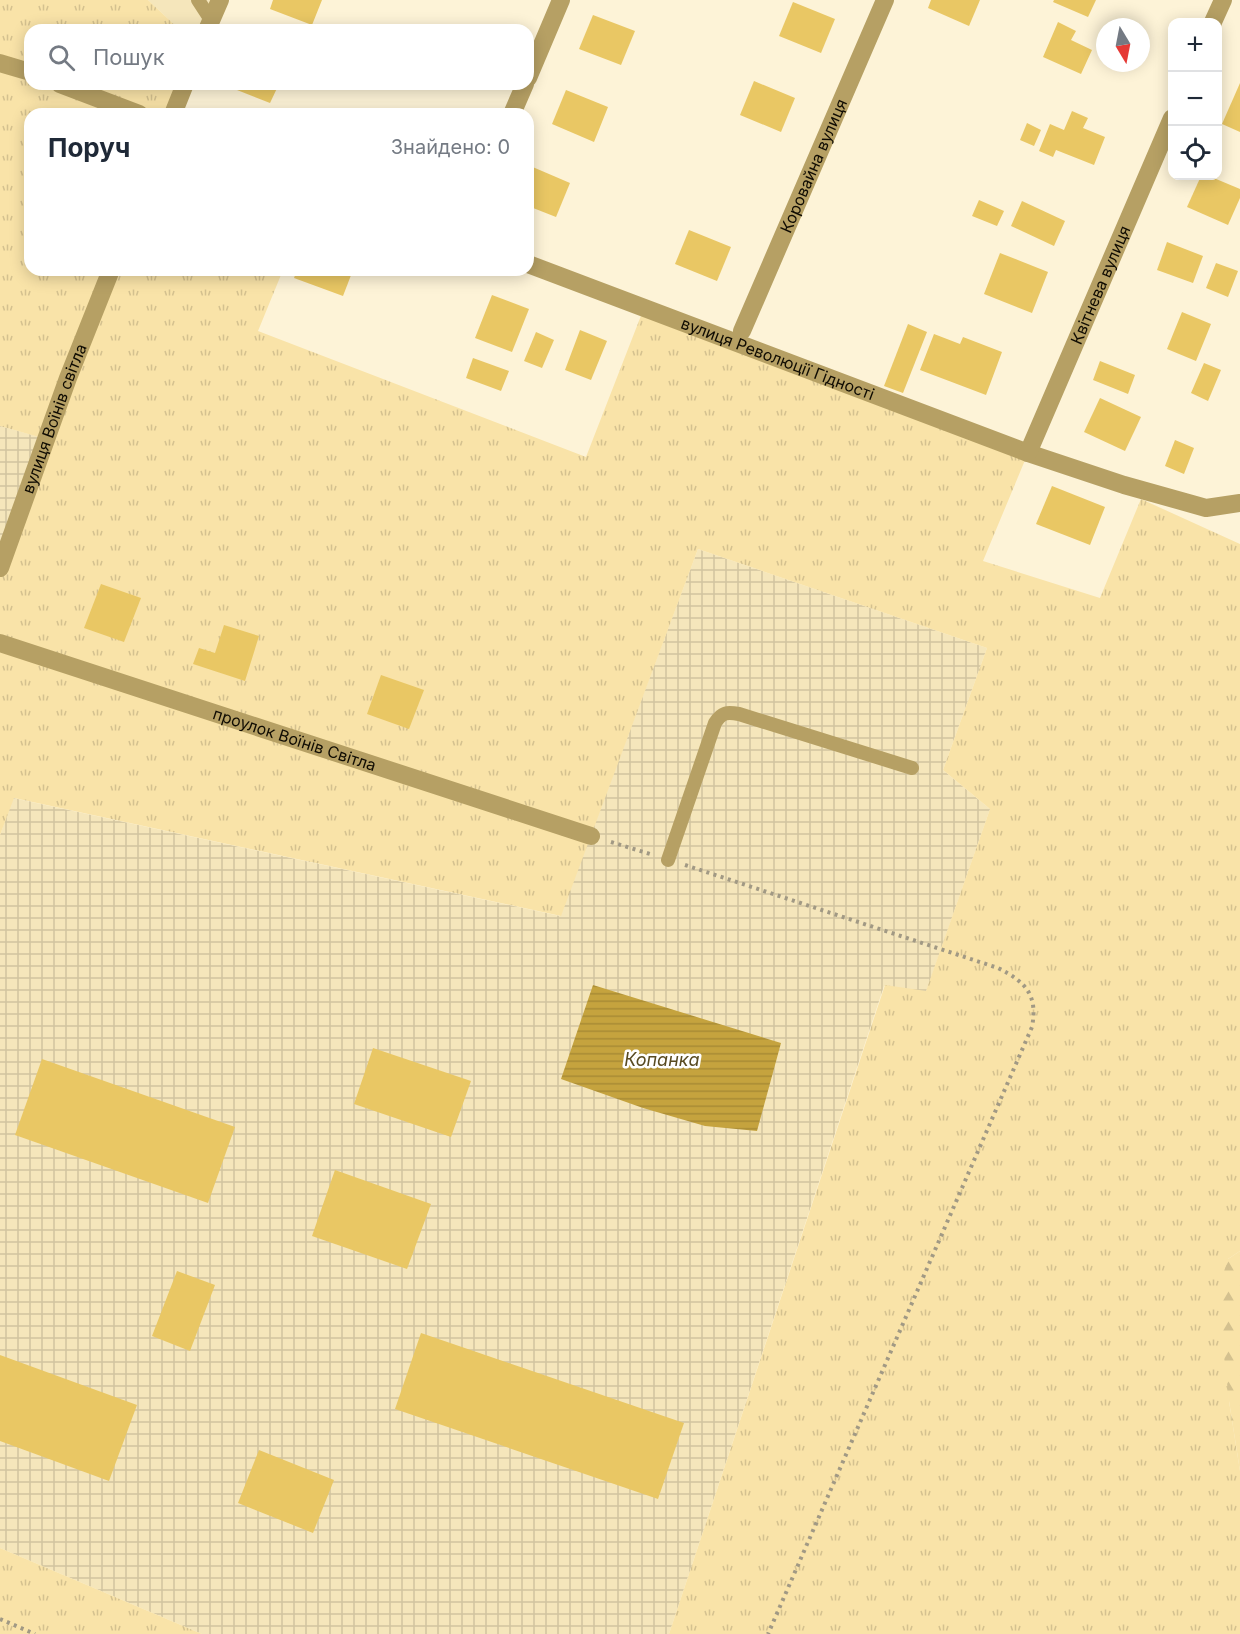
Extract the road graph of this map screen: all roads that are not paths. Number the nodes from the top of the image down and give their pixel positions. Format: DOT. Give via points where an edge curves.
graph roads {
  1 [pos="198,0"];
  2 [pos="220,0"];
  3 [pos="561,0"];
  4 [pos="885,0"];
  5 [pos="1223,0"];
  6 [pos="1215,18"];
  7 [pos="209,24"];
  8 [pos="209,24"];
  9 [pos="0,63"];
  10 [pos="534,64"];
  11 [pos="24,70"];
  12 [pos="76,90"];
  13 [pos="182,90"];
  14 [pos="522,90"];
  15 [pos="123,108"];
  16 [pos="175,108"];
  17 [pos="515,108"];
  18 [pos="1170,126"];
  19 [pos="534,266"];
  20 [pos="109,276"];
  21 [pos="742,331"];
  22 [pos="1028,453"];
  23 [pos="1240,503"];
  24 [pos="0,568"];
  25 [pos="0,644"];
  26 [pos="912,768"];
  27 [pos="591,836"];
  28 [pos="668,860"];
  1 -- 7 [label="lane"];
  2 -- 8 [label="street"];
  3 -- 10 [label="street"];
  4 -- 21 [label="street, Коровайна вулиця"];
  5 -- 6 [label="street"];
  9 -- 11 [label="street"];
  12 -- 15 [label="street"];
  13 -- 16 [label="street"];
  14 -- 17 [label="street"];
  18 -- 22 [label="street, Квітнева вулиця"];
  19 -- 22 [label="street, вулиця Революції Гідності"];
  20 -- 24 [label="street, вулиця Воїнів світла"];
  22 -- 23 [label="street, вулиця Революції Гідності" via="1206,508"];
  25 -- 27 [label="street, проулок Воїнів Світла"];
  26 -- 28 [label="lane" via="739,714 721,714"];
}
